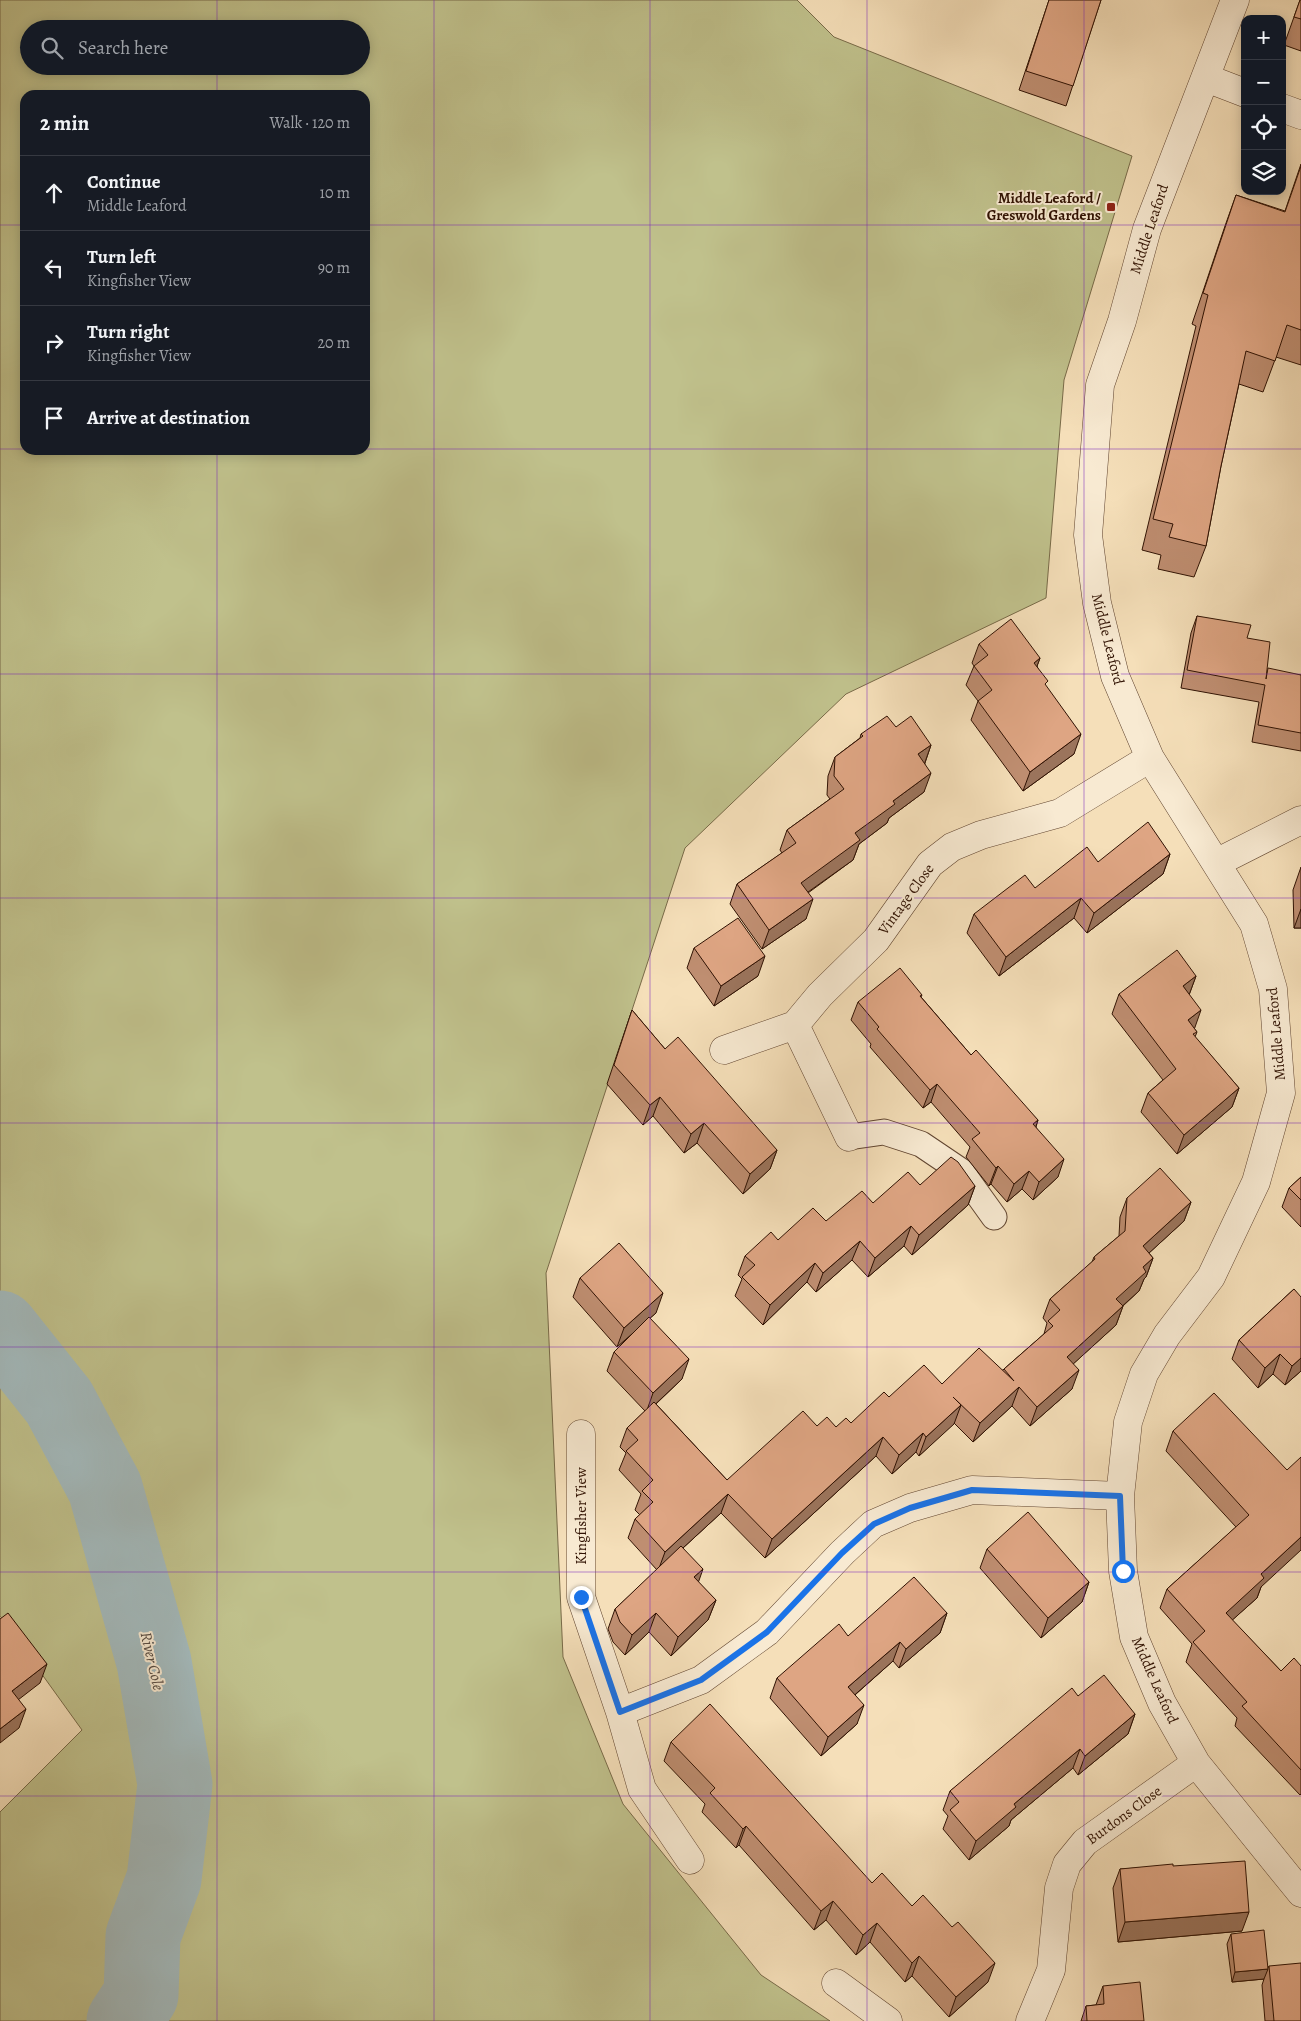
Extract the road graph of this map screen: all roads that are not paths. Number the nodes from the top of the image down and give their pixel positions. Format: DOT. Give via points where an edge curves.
graph roads {
  1 [pos="1235,0"];
  2 [pos="1206,78"];
  3 [pos="1241,91"];
  4 [pos="1286,109"];
  5 [pos="1301,115"];
  6 [pos="1150,758"];
  7 [pos="1301,820"];
  8 [pos="1216,863"];
  9 [pos="795,1025"];
  10 [pos="724,1050"];
  11 [pos="1291,1095"];
  12 [pos="849,1137"];
  13 [pos="994,1217"];
  14 [pos="582,1434"];
  15 [pos="1120,1496"];
  16 [pos="620,1712"];
  17 [pos="1196,1763"];
  18 [pos="690,1860"];
  19 [pos="1301,1893"];
  20 [pos="836,1983"];
  21 [pos="888,2021"];
  22 [pos="1030,2021"];
  1 -- 2 [label="street, Middle Leaford"];
  2 -- 3 [label="street"];
  2 -- 6 [label="street, Middle Leaford" via="1147,229 1122,321 1100,385 1093,457 1088,535 1097,603 1115,676"];
  4 -- 5 [label="street"];
  6 -- 8 [label="street, Middle Leaford"];
  6 -- 9 [label="street, Vintage Close" via="1060,813 981,835 952,847 930,864 876,940 820,995"];
  7 -- 8 [label="street"];
  8 -- 11 [label="street, Middle Leaford" via="1254,924 1273,989"];
  9 -- 10 [label="street"];
  9 -- 12 [label="street"];
  11 -- 15 [label="street, Middle Leaford" via="1256,1182 1211,1277 1167,1335 1144,1374 1128,1422"];
  12 -- 13 [label="lane" via="884,1132 921,1144 961,1171"];
  14 -- 16 [label="street, Kingfisher View" via="581,1597"];
  15 -- 16 [label="street" via="972,1490 910,1508 874,1524 767,1632 701,1680"];
  15 -- 17 [label="street, Middle Leaford" via="1123,1571 1134,1637 1162,1703"];
  16 -- 18 [label="street, Kingfisher View" via="642,1789"];
  17 -- 19 [label="street, Middle Leaford"];
  17 -- 22 [label="street, Burdons Close" via="1085,1842 1067,1864 1059,1888 1051,1970"];
  20 -- 21 [label="street"];
}
